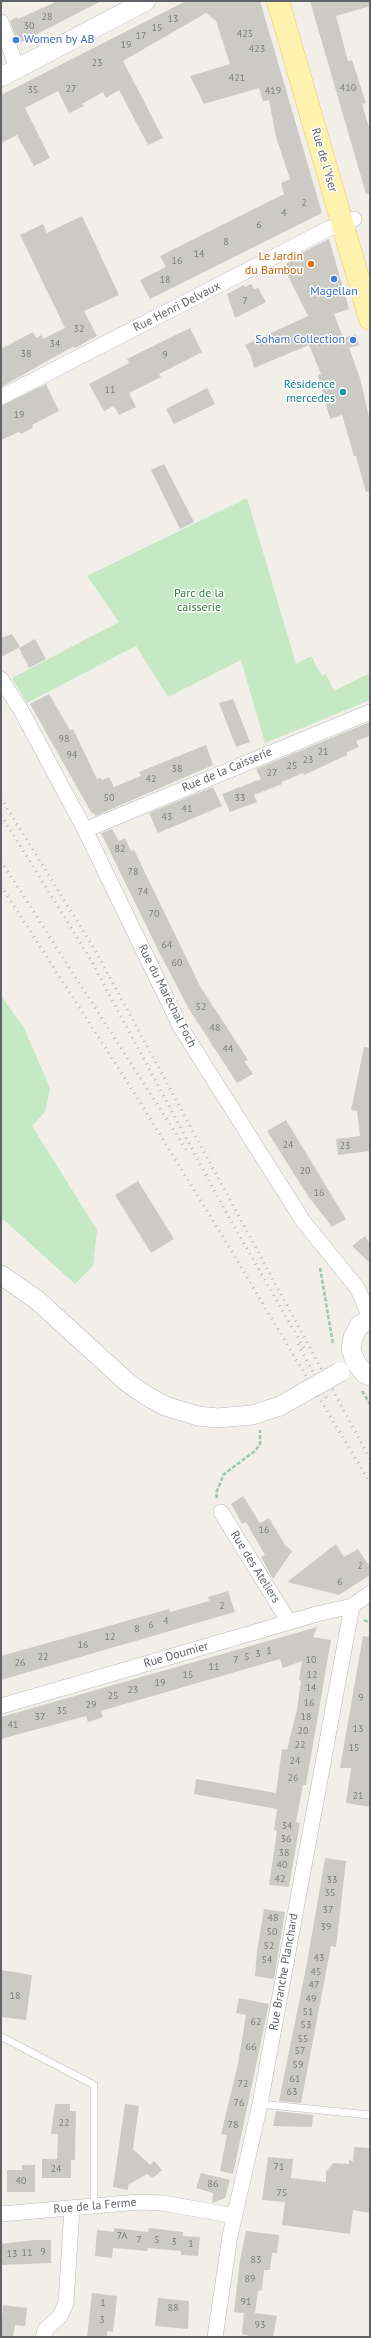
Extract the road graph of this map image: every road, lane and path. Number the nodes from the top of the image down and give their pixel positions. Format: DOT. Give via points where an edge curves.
graph roads {
  1 [pos="146,1"];
  2 [pos="278,1"];
  3 [pos="291,1"];
  4 [pos="1,22"];
  5 [pos="9,73"];
  6 [pos="348,220"];
  7 [pos="370,274"];
  8 [pos="370,318"];
  9 [pos="1,397"];
  10 [pos="1,680"];
  11 [pos="370,712"];
  12 [pos="85,830"];
  13 [pos="318,1262"];
  14 [pos="1,1275"];
  15 [pos="370,1318"];
  16 [pos="334,1344"];
  17 [pos="348,1368"];
  18 [pos="366,1384"];
  19 [pos="370,1404"];
  20 [pos="260,1425"];
  21 [pos="221,1512"];
  22 [pos="370,1594"];
  23 [pos="352,1606"];
  24 [pos="289,1622"];
  25 [pos="1,1706"];
  26 [pos="2,2037"];
  27 [pos="260,2104"];
  28 [pos="370,2115"];
  29 [pos="94,2204"];
  30 [pos="72,2208"];
  31 [pos="1,2214"];
  32 [pos="235,2216"];
  33 [pos="43,2337"];
  34 [pos="216,2337"];
  1 -- 5 [label="street"];
  2 -- 6 [label="main road, Rue de l'Yser"];
  3 -- 6 [label="main road, Rue de l'Yser"];
  4 -- 5 [label="street"];
  6 -- 7 [label="main road, Rue de l'Yser"];
  6 -- 8 [label="main road, Rue de l'Yser"];
  6 -- 9 [label="street, Rue Henri Delvaux"];
  10 -- 12 [label="street, Rue du Maréchal Foch" via="22,712"];
  11 -- 12 [label="street, Rue de la Caisserie"];
  12 -- 15 [label="street, Rue du Maréchal Foch" via="181,1028 303,1221 358,1290"];
  13 -- 16 [label="path"];
  14 -- 17 [label="street, bridge" via="37,1300 128,1383 165,1406 198,1416 217,1418 252,1415 280,1406"];
  15 -- 17 [label="street, Rue du Maréchal Foch" via="359,1326 353,1337"];
  17 -- 18 [label="street" via="365,1374"];
  18 -- 19 [label="path"];
  20 -- 21 [label="path" via="260,1444 255,1451 224,1474 216,1493"];
  21 -- 24 [label="street, Rue des Ateliers"];
  22 -- 23 [label="street, Rue Doumier"];
  23 -- 24 [label="street, Rue Doumier"];
  23 -- 27 [label="street, Rue Branche Planchard"];
  24 -- 25 [label="street, Rue Doumier"];
  26 -- 29 [label="lane" via="94,2085"];
  27 -- 28 [label="lane"];
  27 -- 32 [label="street, Rue Branche Planchard"];
  29 -- 30 [label="street, Rue de la Ferme"];
  29 -- 32 [label="street, Rue de la Ferme" via="163,2203"];
  30 -- 31 [label="street, Rue de la Ferme"];
  30 -- 33 [label="street" via="66,2303 60,2316 46,2329"];
  32 -- 34 [label="street, Rue Branche Planchard"];
}
